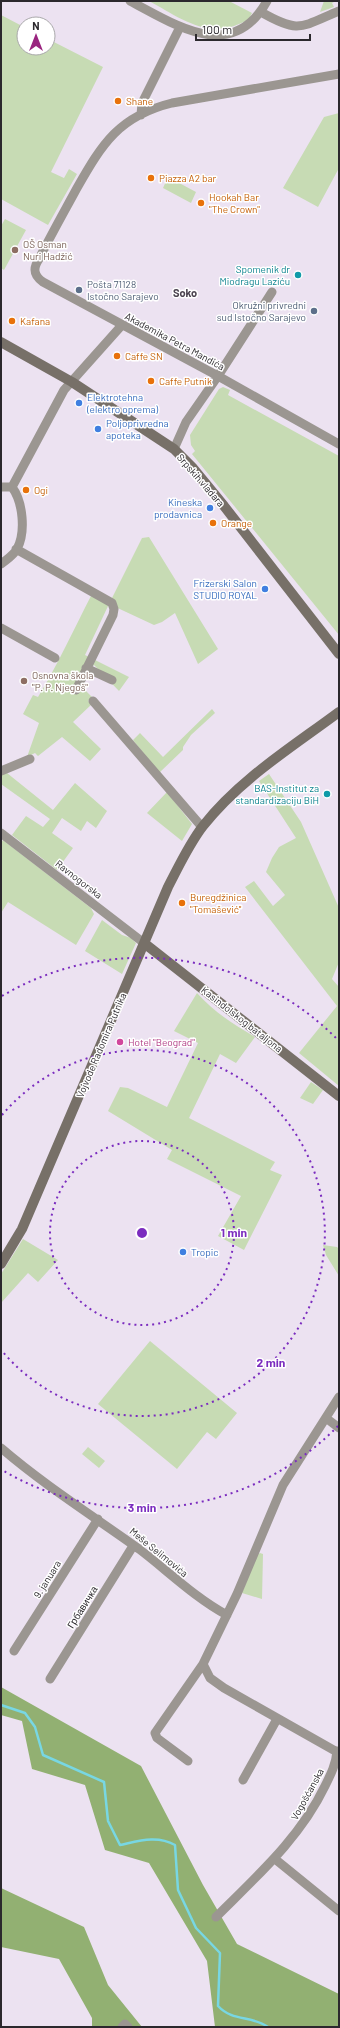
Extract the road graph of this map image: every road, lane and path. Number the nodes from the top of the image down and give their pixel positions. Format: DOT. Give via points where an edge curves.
graph roads {
  1 [pos="130,1"];
  2 [pos="267,1"];
  3 [pos="339,11"];
  4 [pos="261,12"];
  5 [pos="180,27"];
  6 [pos="339,74"];
  7 [pos="141,115"];
  8 [pos="272,292"];
  9 [pos="122,325"];
  10 [pos="1,342"];
  11 [pos="218,376"];
  12 [pos="72,382"];
  13 [pos="339,444"];
  14 [pos="174,449"];
  15 [pos="12,486"];
  16 [pos="1,487"];
  17 [pos="16,550"];
  18 [pos="1,564"];
  19 [pos="1,628"];
  20 [pos="339,654"];
  21 [pos="55,658"];
  22 [pos="86,668"];
  23 [pos="112,680"];
  24 [pos="76,690"];
  25 [pos="93,701"];
  26 [pos="339,712"];
  27 [pos="30,759"];
  28 [pos="1,771"];
  29 [pos="202,827"];
  30 [pos="1,833"];
  31 [pos="144,943"];
  32 [pos="339,1096"];
  33 [pos="1,1264"];
  34 [pos="339,1397"];
  35 [pos="326,1418"];
  36 [pos="339,1428"];
  37 [pos="1,1448"];
  38 [pos="98,1519"];
  39 [pos="134,1546"];
  40 [pos="227,1615"];
  41 [pos="14,1651"];
  42 [pos="203,1664"];
  43 [pos="50,1679"];
  44 [pos="277,1719"];
  45 [pos="338,1752"];
  46 [pos="188,1761"];
  47 [pos="243,1780"];
  48 [pos="274,1859"];
  49 [pos="339,1911"];
  50 [pos="216,1917"];
  51 [pos="122,2027"];
  52 [pos="128,2027"];
  1 -- 5 [label="street"];
  2 -- 4 [label="street"];
  3 -- 4 [label="street" via="306,25 294,27"];
  4 -- 5 [label="street" via="244,27 223,34 199,34"];
  5 -- 7 [label="street" via="142,103"];
  6 -- 7 [label="street, Akademika Petra Mandića" via="172,103"];
  7 -- 9 [label="street, Akademika Petra Mandića" via="117,131 98,152 34,268 35,274 43,282"];
  8 -- 11 [label="street"];
  9 -- 11 [label="street, Akademika Petra Mandića"];
  9 -- 12 [label="street"];
  10 -- 12 [label="street, Srpskih vladara"];
  11 -- 13 [label="street, Akademika Petra Mandića"];
  11 -- 14 [label="street" via="186,422"];
  12 -- 14 [label="street, Srpskih vladara"];
  12 -- 15 [label="street" via="64,390"];
  14 -- 20 [label="street, Srpskih vladara" via="192,467"];
  15 -- 16 [label="street"];
  15 -- 17 [label="street" via="18,496 22,529"];
  17 -- 18 [label="street"];
  17 -- 22 [label="street" via="112,603 114,609"];
  19 -- 21 [label="street"];
  22 -- 23 [label="street"];
  22 -- 24 [label="street"];
  25 -- 29 [label="street"];
  26 -- 29 [label="street, Vojvode Radomira Putnika" via="257,772 224,802"];
  27 -- 28 [label="street"];
  29 -- 31 [label="street, Vojvode Radomira Putnika" via="176,871"];
  30 -- 31 [label="street, Ravnogorska"];
  31 -- 32 [label="street, Kasindolskog bataljona"];
  31 -- 33 [label="street, Vojvode Radomira Putnika" via="22,1229"];
  34 -- 35 [label="street"];
  35 -- 36 [label="street"];
  35 -- 40 [label="street" via="283,1485"];
  37 -- 38 [label="street, Meše Selimovića"];
  38 -- 39 [label="street, Meše Selimovića"];
  38 -- 41 [label="street, 9. januara"];
  39 -- 40 [label="street, Meše Selimovića" via="202,1601"];
  39 -- 43 [label="street, Грбавичка"];
  40 -- 42 [label="street"];
  42 -- 44 [label="street, Vogošćanska" via="215,1681"];
  42 -- 46 [label="street" via="155,1733 157,1738"];
  44 -- 45 [label="street, Vogošćanska"];
  44 -- 47 [label="street"];
  45 -- 48 [label="street, Vogošćanska" via="334,1767 319,1798 290,1841"];
  48 -- 49 [label="street"];
  48 -- 50 [label="street, Vogošćanska"];
  51 -- 52 [label="street" via="125,2024"];
}
